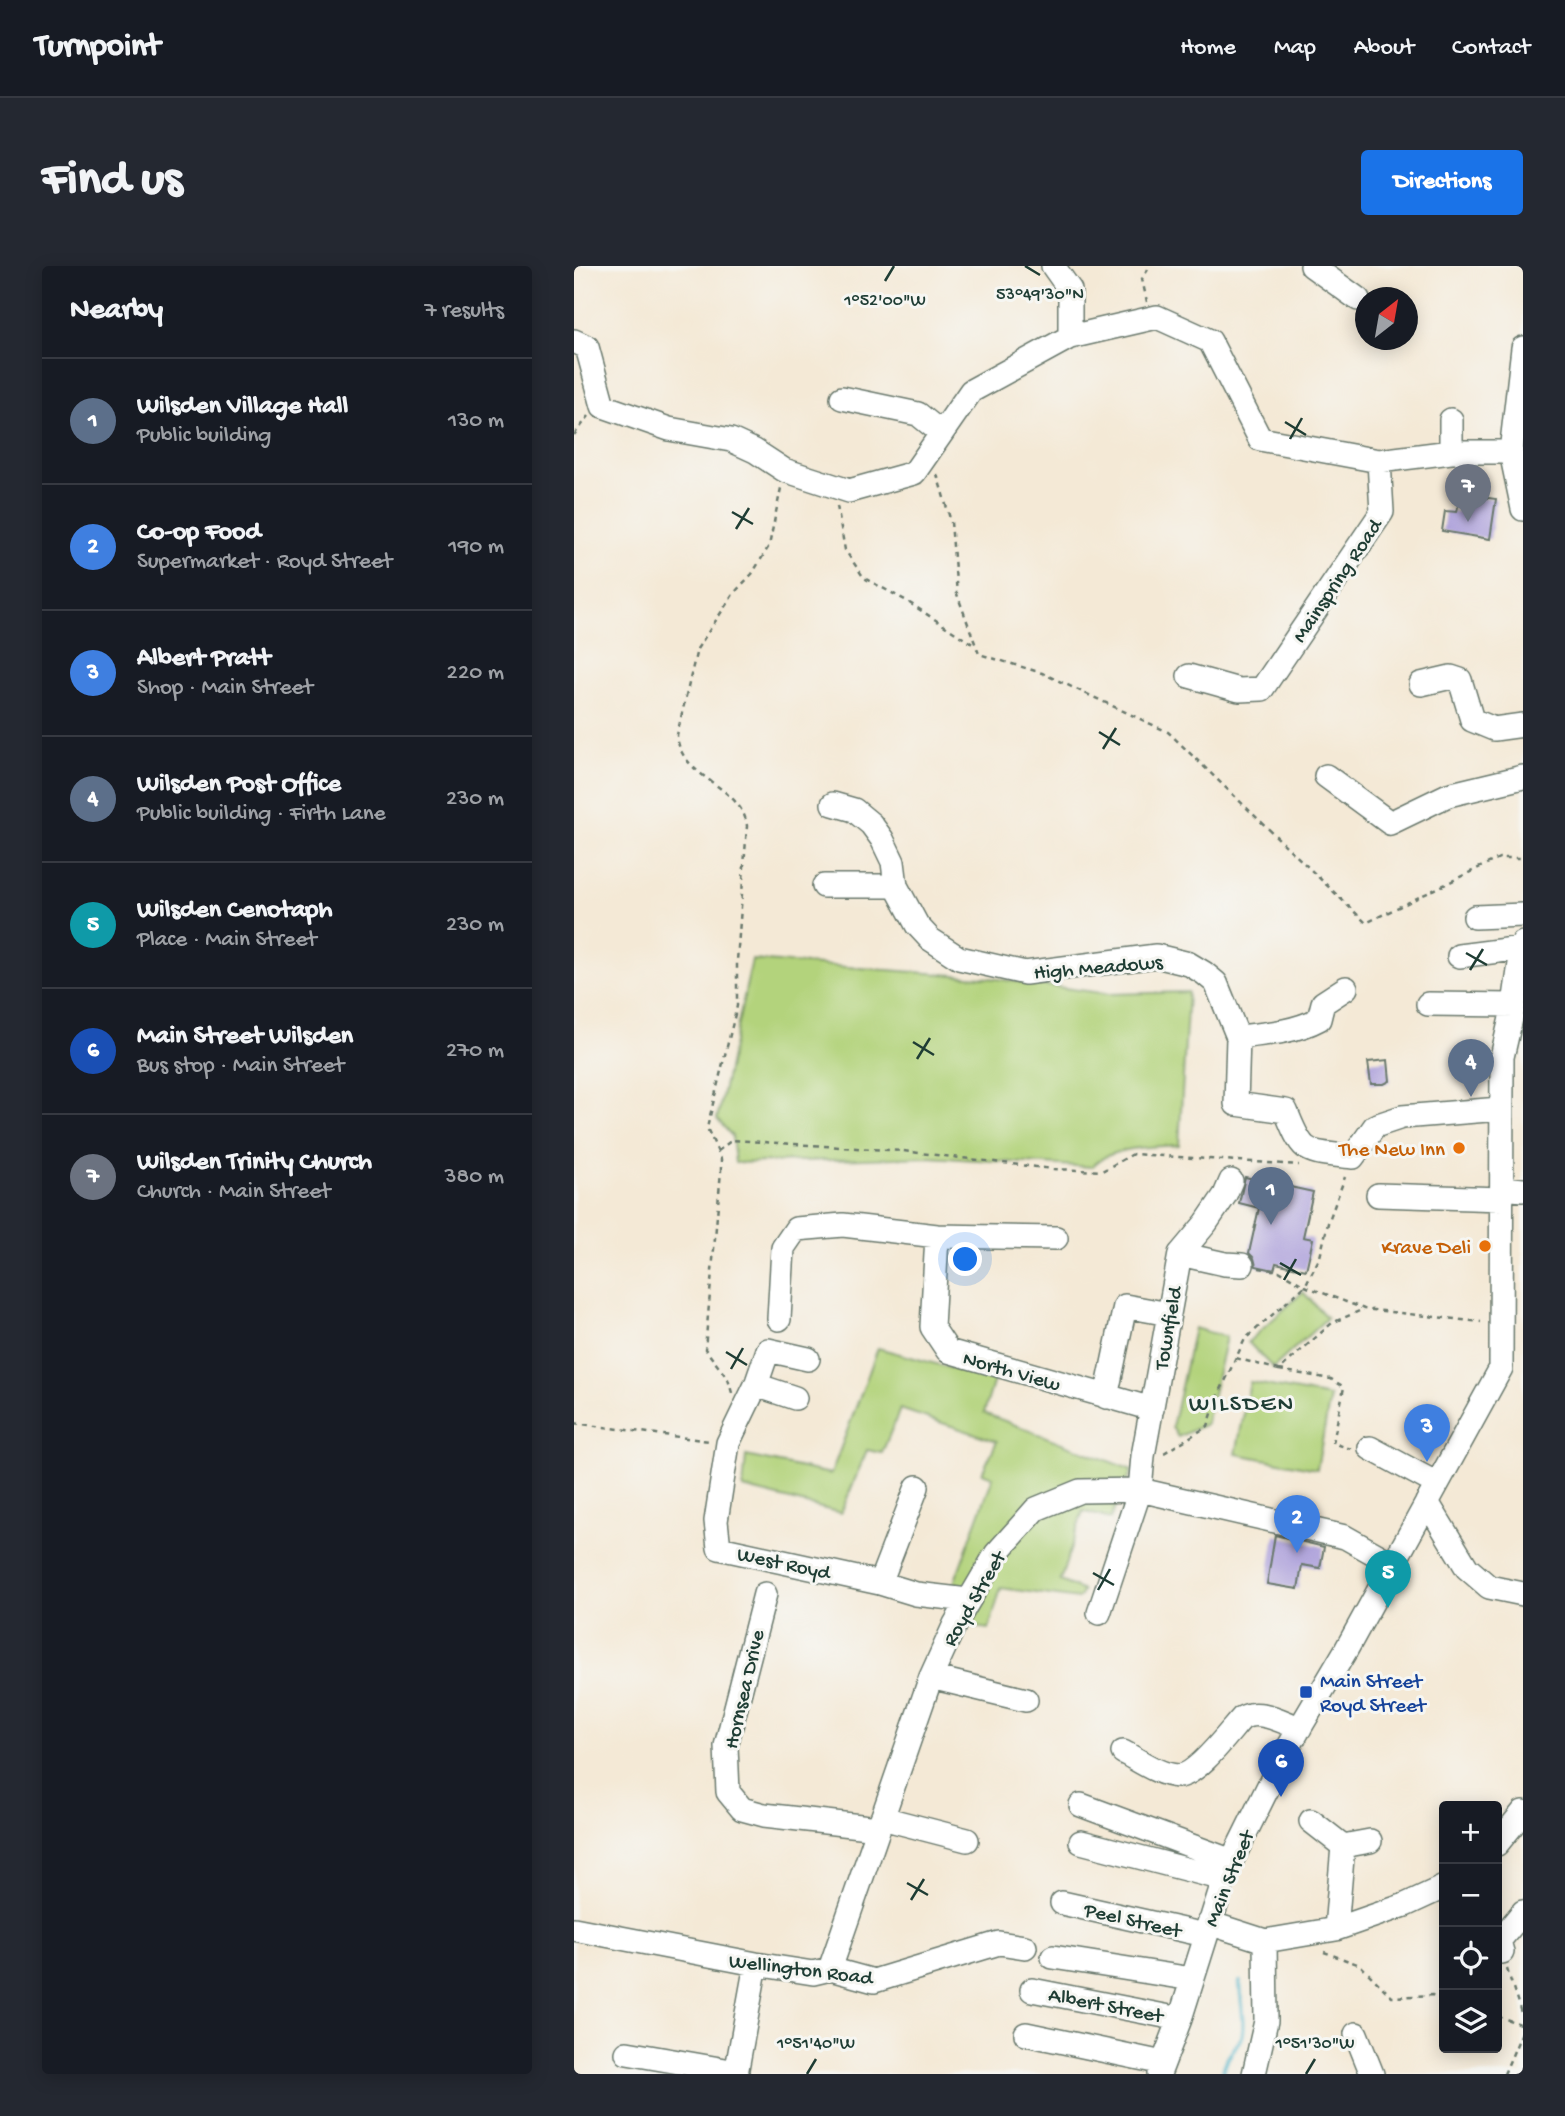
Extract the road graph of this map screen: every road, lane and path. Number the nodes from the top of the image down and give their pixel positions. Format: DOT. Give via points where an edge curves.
graph roads {
  1 [pos="1053,266"];
  2 [pos="1150,266"];
  3 [pos="1312,266"];
  4 [pos="1355,297"];
  5 [pos="1157,317"];
  6 [pos="1070,337"];
  7 [pos="574,341"];
  8 [pos="1522,361"];
  9 [pos="842,398"];
  10 [pos="603,406"];
  11 [pos="1451,420"];
  12 [pos="574,435"];
  13 [pos="935,442"];
  14 [pos="1451,452"];
  15 [pos="1511,452"];
  16 [pos="1379,461"];
  17 [pos="784,470"];
  18 [pos="834,486"];
  19 [pos="1523,509"];
  20 [pos="976,647"];
  21 [pos="1189,676"];
  22 [pos="1421,684"];
  23 [pos="1523,725"];
  24 [pos="1326,776"];
  25 [pos="1523,777"];
  26 [pos="833,804"];
  27 [pos="1523,858"];
  28 [pos="824,886"];
  29 [pos="896,886"];
  30 [pos="1523,915"];
  31 [pos="1475,917"];
  32 [pos="1522,945"];
  33 [pos="1459,956"];
  34 [pos="1346,988"];
  35 [pos="1518,991"];
  36 [pos="1428,1004"];
  37 [pos="1516,1029"];
  38 [pos="1248,1036"];
  39 [pos="1500,1109"];
  40 [pos="718,1151"];
  41 [pos="1353,1157"];
  42 [pos="1305,1166"];
  43 [pos="1231,1181"];
  44 [pos="1509,1192"];
  45 [pos="1378,1195"];
  46 [pos="937,1236"];
  47 [pos="1056,1238"];
  48 [pos="1180,1254"];
  49 [pos="1242,1265"];
  50 [pos="1305,1286"];
  51 [pos="1364,1309"];
  52 [pos="1169,1314"];
  53 [pos="779,1319"];
  54 [pos="1503,1324"];
  55 [pos="1236,1358"];
  56 [pos="808,1359"];
  57 [pos="1279,1370"];
  58 [pos="756,1385"];
  59 [pos="1106,1397"];
  60 [pos="795,1398"];
  61 [pos="1152,1409"];
  62 [pos="739,1420"];
  63 [pos="574,1423"];
  64 [pos="728,1443"];
  65 [pos="1370,1448"];
  66 [pos="1143,1457"];
  67 [pos="918,1487"];
  68 [pos="1140,1489"];
  69 [pos="1432,1493"];
  70 [pos="1393,1564"];
  71 [pos="880,1583"];
  72 [pos="765,1594"];
  73 [pos="1523,1594"];
  74 [pos="968,1600"];
  75 [pos="1099,1613"];
  76 [pos="931,1677"];
  77 [pos="1026,1700"];
  78 [pos="1300,1728"];
  79 [pos="1123,1752"];
  80 [pos="1081,1805"];
  81 [pos="1523,1812"];
  82 [pos="1311,1821"];
  83 [pos="880,1823"];
  84 [pos="1142,1828"];
  85 [pos="1502,1838"];
  86 [pos="967,1840"];
  87 [pos="1370,1841"];
  88 [pos="1081,1842"];
  89 [pos="1343,1846"];
  90 [pos="1136,1856"];
  91 [pos="1228,1870"];
  92 [pos="1439,1889"];
  93 [pos="1062,1903"];
  94 [pos="1523,1912"];
  95 [pos="574,1929"];
  96 [pos="1207,1929"];
  97 [pos="1336,1929"];
  98 [pos="1502,1937"];
  99 [pos="1265,1941"];
  100 [pos="1025,1947"];
  101 [pos="1313,1948"];
  102 [pos="1502,1952"];
  103 [pos="1053,1957"];
  104 [pos="756,1964"];
  105 [pos="830,1969"];
  106 [pos="1192,1979"];
  107 [pos="1032,1990"];
  108 [pos="1439,1997"];
  109 [pos="1502,2018"];
  110 [pos="1180,2019"];
  111 [pos="1523,2019"];
  112 [pos="1523,2025"];
  113 [pos="1523,2030"];
  114 [pos="1026,2034"];
  115 [pos="1356,2034"];
  116 [pos="626,2053"];
  117 [pos="1161,2068"];
  118 [pos="736,2073"];
  119 [pos="1254,2074"];
  120 [pos="1372,2074"];
  121 [pos="1504,2074"];
  1 -- 6 [label="street" via="1070,290"];
  2 -- 5 [label="path" via="1142,279 1144,298"];
  3 -- 4 [label="street"];
  5 -- 6 [label="street"];
  5 -- 16 [label="street" via="1210,341 1260,439"];
  6 -- 13 [label="street" via="971,391"];
  7 -- 10 [label="street" via="587,347"];
  8 -- 15 [label="street"];
  9 -- 13 [label="street" via="918,414"];
  10 -- 12 [label="path" via="587,416"];
  10 -- 17 [label="street" via="669,429 731,440"];
  11 -- 14 [label="street"];
  13 -- 18 [label="street" via="914,473 849,491"];
  13 -- 20 [label="path" via="951,522 957,594"];
  14 -- 15 [label="street"];
  14 -- 16 [label="street"];
  15 -- 19 [label="street"];
  16 -- 21 [label="street, Mainspring Road" via="1382,512 1262,690 1239,690"];
  17 -- 18 [label="street"];
  17 -- 40 [label="path" via="769,546 697,649 677,735 683,757 746,815 737,1006 708,1128"];
  18 -- 20 [label="path" via="845,550 864,579"];
  20 -- 27 [label="path" via="979,654 1042,673 1168,733 1366,923 1499,858"];
  22 -- 23 [label="street" via="1451,677 1460,680 1472,720 1494,729"];
  24 -- 25 [label="street" via="1390,823 1448,795"];
  26 -- 29 [label="street, High Meadows" via="854,810 871,824 893,862"];
  28 -- 29 [label="street"];
  29 -- 38 [label="street, High Meadows" via="930,939 970,962 1025,973 1156,956 1189,964 1216,983"];
  30 -- 31 [label="street"];
  32 -- 33 [label="street"];
  32 -- 35 [label="street, Main Street"];
  34 -- 38 [label="street" via="1323,1003 1319,1019 1311,1023"];
  35 -- 36 [label="street"];
  35 -- 37 [label="street, Main Street"];
  37 -- 39 [label="street, Main Street" via="1502,1057"];
  38 -- 41 [label="street" via="1236,1104 1286,1111 1306,1150"];
  39 -- 41 [label="street" via="1402,1116 1375,1126"];
  39 -- 44 [label="street, Main Street"];
  40 -- 42 [label="path" via="732,1140 903,1151 1053,1169 1102,1171 1133,1154"];
  40 -- 62 [label="path" via="721,1171 705,1349 729,1378"];
  41 -- 50 [label="path" via="1320,1258"];
  43 -- 48 [label="street, Townfield" via="1206,1223"];
  44 -- 45 [label="street"];
  44 -- 54 [label="street, Main Street"];
  46 -- 47 [label="street"];
  46 -- 53 [label="street" via="843,1225 796,1229 783,1248"];
  46 -- 59 [label="street, North View" via="932,1326 948,1352"];
  48 -- 49 [label="street"];
  48 -- 52 [label="street, Townfield"];
  49 -- 50 [label="path" via="1279,1271"];
  50 -- 51 [label="path"];
  50 -- 55 [label="path" via="1245,1339"];
  51 -- 54 [label="path"];
  51 -- 57 [label="path" via="1332,1323"];
  52 -- 59 [label="street" via="1125,1306"];
  52 -- 61 [label="street, Townfield"];
  54 -- 69 [label="street, Main Street" via="1501,1368"];
  55 -- 57 [label="path"];
  55 -- 66 [label="path" via="1208,1426 1158,1457"];
  56 -- 58 [label="street, West Royd" via="768,1350"];
  57 -- 65 [label="path" via="1331,1379 1344,1387 1333,1443 1366,1453"];
  58 -- 60 [label="street"];
  58 -- 62 [label="street, West Royd"];
  59 -- 61 [label="street, North View"];
  61 -- 66 [label="street, Townfield"];
  62 -- 64 [label="street, West Royd"];
  63 -- 64 [label="path"];
  64 -- 71 [label="street, West Royd" via="716,1521 719,1548"];
  65 -- 69 [label="street"];
  66 -- 68 [label="street, Townfield"];
  67 -- 71 [label="street"];
  68 -- 70 [label="street, Royd Street" via="1345,1537"];
  68 -- 74 [label="street, Royd Street" via="1080,1491 1036,1509 996,1554"];
  68 -- 75 [label="street, Townfield"];
  69 -- 70 [label="street, Main Street"];
  69 -- 73 [label="street" via="1467,1568 1489,1587"];
  70 -- 78 [label="street, Main Street"];
  71 -- 74 [label="street, West Royd" via="916,1594"];
  72 -- 83 [label="street, Hornsea Drive" via="726,1746 728,1792 742,1810 764,1815"];
  74 -- 76 [label="street, Royd Street"];
  76 -- 77 [label="street"];
  76 -- 83 [label="street, Royd Street"];
  78 -- 79 [label="street" via="1249,1713 1196,1769 1181,1776 1164,1773"];
  78 -- 91 [label="street, Main Street"];
  80 -- 84 [label="street"];
  81 -- 85 [label="street"];
  82 -- 89 [label="street"];
  83 -- 86 [label="street, Hornsea Drive"];
  83 -- 105 [label="street, Royd Street"];
  84 -- 90 [label="street"];
  84 -- 91 [label="street"];
  87 -- 89 [label="street"];
  88 -- 90 [label="street"];
  89 -- 97 [label="street"];
  90 -- 91 [label="street"];
  91 -- 96 [label="street, Main Street"];
  92 -- 97 [label="street"];
  93 -- 96 [label="street, Peel Street"];
  94 -- 98 [label="street"];
  95 -- 104 [label="street, Wellington Road"];
  96 -- 99 [label="street, Peel Street"];
  96 -- 106 [label="street, Main Street"];
  97 -- 99 [label="street"];
  99 -- 119 [label="street" via="1266,2021"];
  100 -- 105 [label="street, Wellington Road" via="999,1943 874,1981"];
  101 -- 108 [label="path" via="1360,1965 1392,1997"];
  102 -- 111 [label="path"];
  103 -- 106 [label="street"];
  104 -- 105 [label="street, Wellington Road" via="813,1973"];
  104 -- 118 [label="street"];
  106 -- 110 [label="street, Main Street"];
  107 -- 110 [label="street, Albert Street"];
  109 -- 112 [label="path"];
  110 -- 117 [label="street, Main Street"];
  113 -- 121 [label="path"];
  114 -- 117 [label="street"];
  115 -- 120 [label="street"];
  116 -- 118 [label="street"];
}
